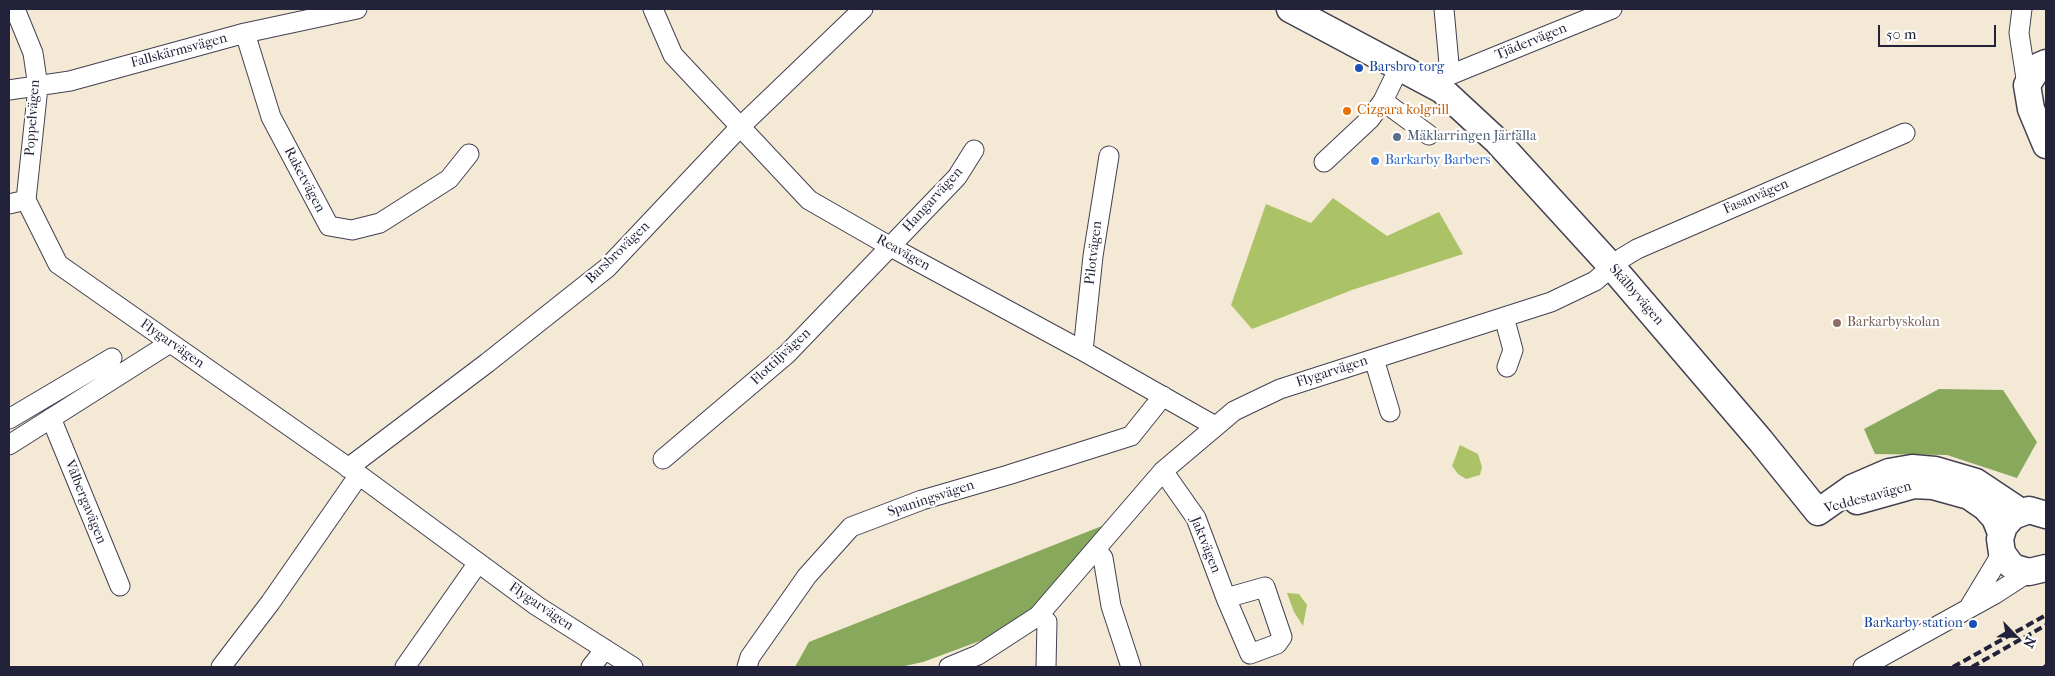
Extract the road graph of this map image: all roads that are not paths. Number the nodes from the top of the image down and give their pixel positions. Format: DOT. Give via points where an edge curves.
graph roads {
  1 [pos="15,9"];
  2 [pos="352,9"];
  3 [pos="653,9"];
  4 [pos="863,9"];
  5 [pos="1290,9"];
  6 [pos="1444,9"];
  7 [pos="1612,9"];
  8 [pos="2022,9"];
  9 [pos="245,33"];
  10 [pos="2046,63"];
  11 [pos="1399,68"];
  12 [pos="1446,83"];
  13 [pos="2026,85"];
  14 [pos="38,87"];
  15 [pos="9,90"];
  16 [pos="1383,101"];
  17 [pos="740,127"];
  18 [pos="1905,133"];
  19 [pos="1429,135"];
  20 [pos="2046,145"];
  21 [pos="974,150"];
  22 [pos="469,154"];
  23 [pos="1109,156"];
  24 [pos="1324,162"];
  25 [pos="17,202"];
  26 [pos="890,247"];
  27 [pos="1613,268"];
  28 [pos="1504,317"];
  29 [pos="170,343"];
  30 [pos="1083,351"];
  31 [pos="112,358"];
  32 [pos="1374,359"];
  33 [pos="1507,367"];
  34 [pos="1163,396"];
  35 [pos="1390,412"];
  36 [pos="51,418"];
  37 [pos="9,419"];
  38 [pos="1215,426"];
  39 [pos="10,440"];
  40 [pos="663,459"];
  41 [pos="1163,471"];
  42 [pos="353,472"];
  43 [pos="1818,512"];
  44 [pos="2021,512"];
  45 [pos="2046,515"];
  46 [pos="2002,543"];
  47 [pos="1096,549"];
  48 [pos="478,563"];
  49 [pos="2037,570"];
  50 [pos="120,586"];
  51 [pos="1226,598"];
  52 [pos="1969,607"];
  53 [pos="1038,616"];
  54 [pos="605,649"];
  55 [pos="1246,661"];
  56 [pos="968,663"];
  57 [pos="221,667"];
  58 [pos="405,667"];
  59 [pos="591,667"];
  60 [pos="633,667"];
  61 [pos="747,667"];
  62 [pos="949,667"];
  63 [pos="1046,667"];
  64 [pos="1131,667"];
  65 [pos="1863,667"];
  1 -- 14 [label="street, Poppelvägen" via="33,53"];
  2 -- 9 [label="street, Fallskärmsvägen"];
  3 -- 17 [label="street, Reavägen" via="673,55"];
  4 -- 17 [label="street, Barsbrovägen"];
  5 -- 11 [label="street, Skälbyvägen"];
  6 -- 12 [label="street"];
  7 -- 12 [label="street, Tjädervägen"];
  8 -- 13 [label="street" via="2019,34"];
  9 -- 14 [label="street, Fallskärmsvägen"];
  9 -- 22 [label="street, Raketvägen" via="271,117 328,226 352,230 380,223 448,179"];
  10 -- 13 [label="street" via="2039,66"];
  11 -- 12 [label="street, Skälbyvägen"];
  11 -- 16 [label="street"];
  12 -- 27 [label="street, Skälbyvägen"];
  13 -- 20 [label="street" via="2031,109"];
  14 -- 15 [label="street, Fallskärmsvägen"];
  14 -- 25 [label="street, Poppelvägen"];
  16 -- 19 [label="street"];
  16 -- 24 [label="street" via="1370,119"];
  17 -- 26 [label="street, Reavägen" via="809,200"];
  17 -- 42 [label="street, Barsbrovägen" via="607,268"];
  18 -- 27 [label="street, Fasanvägen" via="1637,248"];
  21 -- 26 [label="street, Hangarvägen" via="958,177"];
  23 -- 30 [label="street, Pilotvägen" via="1093,256"];
  25 -- 29 [label="street, Flygarvägen" via="58,264"];
  26 -- 30 [label="street, Reavägen"];
  26 -- 40 [label="street, Flottiljvägen" via="787,354"];
  27 -- 28 [label="street, Flygarvägen" via="1595,281 1551,302"];
  27 -- 43 [label="street, Skälbyvägen"];
  28 -- 32 [label="street, Flygarvägen"];
  28 -- 33 [label="street" via="1513,350"];
  29 -- 36 [label="street"];
  29 -- 42 [label="street, Flygarvägen"];
  30 -- 34 [label="street, Reavägen"];
  31 -- 37 [label="street"];
  32 -- 35 [label="street"];
  32 -- 38 [label="street, Flygarvägen" via="1280,389 1234,411"];
  34 -- 38 [label="street, Reavägen"];
  34 -- 61 [label="street, Spaningsvägen" via="1131,436 922,500 851,527 807,576 750,657"];
  36 -- 39 [label="street"];
  36 -- 50 [label="street, Vålbergavägen"];
  38 -- 41 [label="street, Flygarvägen"];
  41 -- 47 [label="street, Flygarvägen"];
  41 -- 51 [label="street, Jaktvägen" via="1196,518"];
  42 -- 48 [label="street, Flygarvägen"];
  42 -- 57 [label="street" via="270,603"];
  43 -- 44 [label="street, Veddestavägen" via="1852,488 1889,472 1912,468 1935,470 1976,482"];
  43 -- 46 [label="street, Veddestavägen" via="1907,487 1933,486 1969,496 1985,507 1995,518"];
  44 -- 45 [label="street, Veddestavägen" via="2029,510"];
  44 -- 46 [label="street" via="2008,521"];
  46 -- 49 [label="street, Veddestavägen" via="2010,564 2022,571"];
  46 -- 52 [label="street"];
  47 -- 53 [label="street, Flygarvägen"];
  47 -- 64 [label="street" via="1103,558 1111,606"];
  48 -- 54 [label="street, Flygarvägen" via="537,606"];
  48 -- 58 [label="street"];
  49 -- 52 [label="street"];
  51 -- 55 [label="street, Jaktvägen"];
  51 -- 55 [label="street, Jaktvägen" via="1265,588 1282,637 1277,644"];
  52 -- 65 [label="street"];
  53 -- 56 [label="street, Flygarvägen"];
  53 -- 63 [label="street" via="1047,622"];
  54 -- 59 [label="street"];
  54 -- 60 [label="street, Flygarvägen"];
  56 -- 62 [label="street, Flygarvägen"];
}
